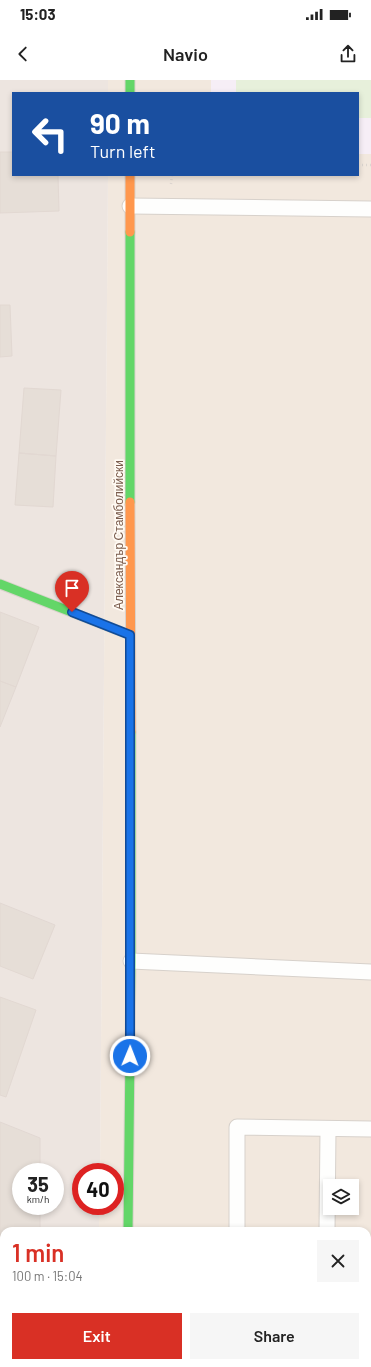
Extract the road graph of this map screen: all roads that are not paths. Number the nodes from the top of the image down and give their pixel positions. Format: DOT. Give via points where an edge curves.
graph roads {
  1 [pos="130,80"];
  2 [pos="130,92"];
  3 [pos="130,176"];
  4 [pos="130,206"];
  5 [pos="371,209"];
  6 [pos="0,584"];
  7 [pos="130,635"];
  8 [pos="131,961"];
  9 [pos="371,972"];
  10 [pos="328,1129"];
  11 [pos="371,1129"];
  12 [pos="128,1227"];
  13 [pos="237,1227"];
  14 [pos="327,1227"];
  1 -- 2 [label="street"];
  3 -- 4 [label="street, Александър Стамболийски"];
  4 -- 5 [label="lane"];
  4 -- 7 [label="street, Александър Стамболийски"];
  6 -- 7 [label="street"];
  7 -- 8 [label="street, Александър Стамболийски"];
  8 -- 9 [label="lane"];
  8 -- 12 [label="street, Александър Стамболийски"];
  10 -- 11 [label="lane"];
  10 -- 13 [label="lane" via="237,1127"];
  10 -- 14 [label="lane"];
}
